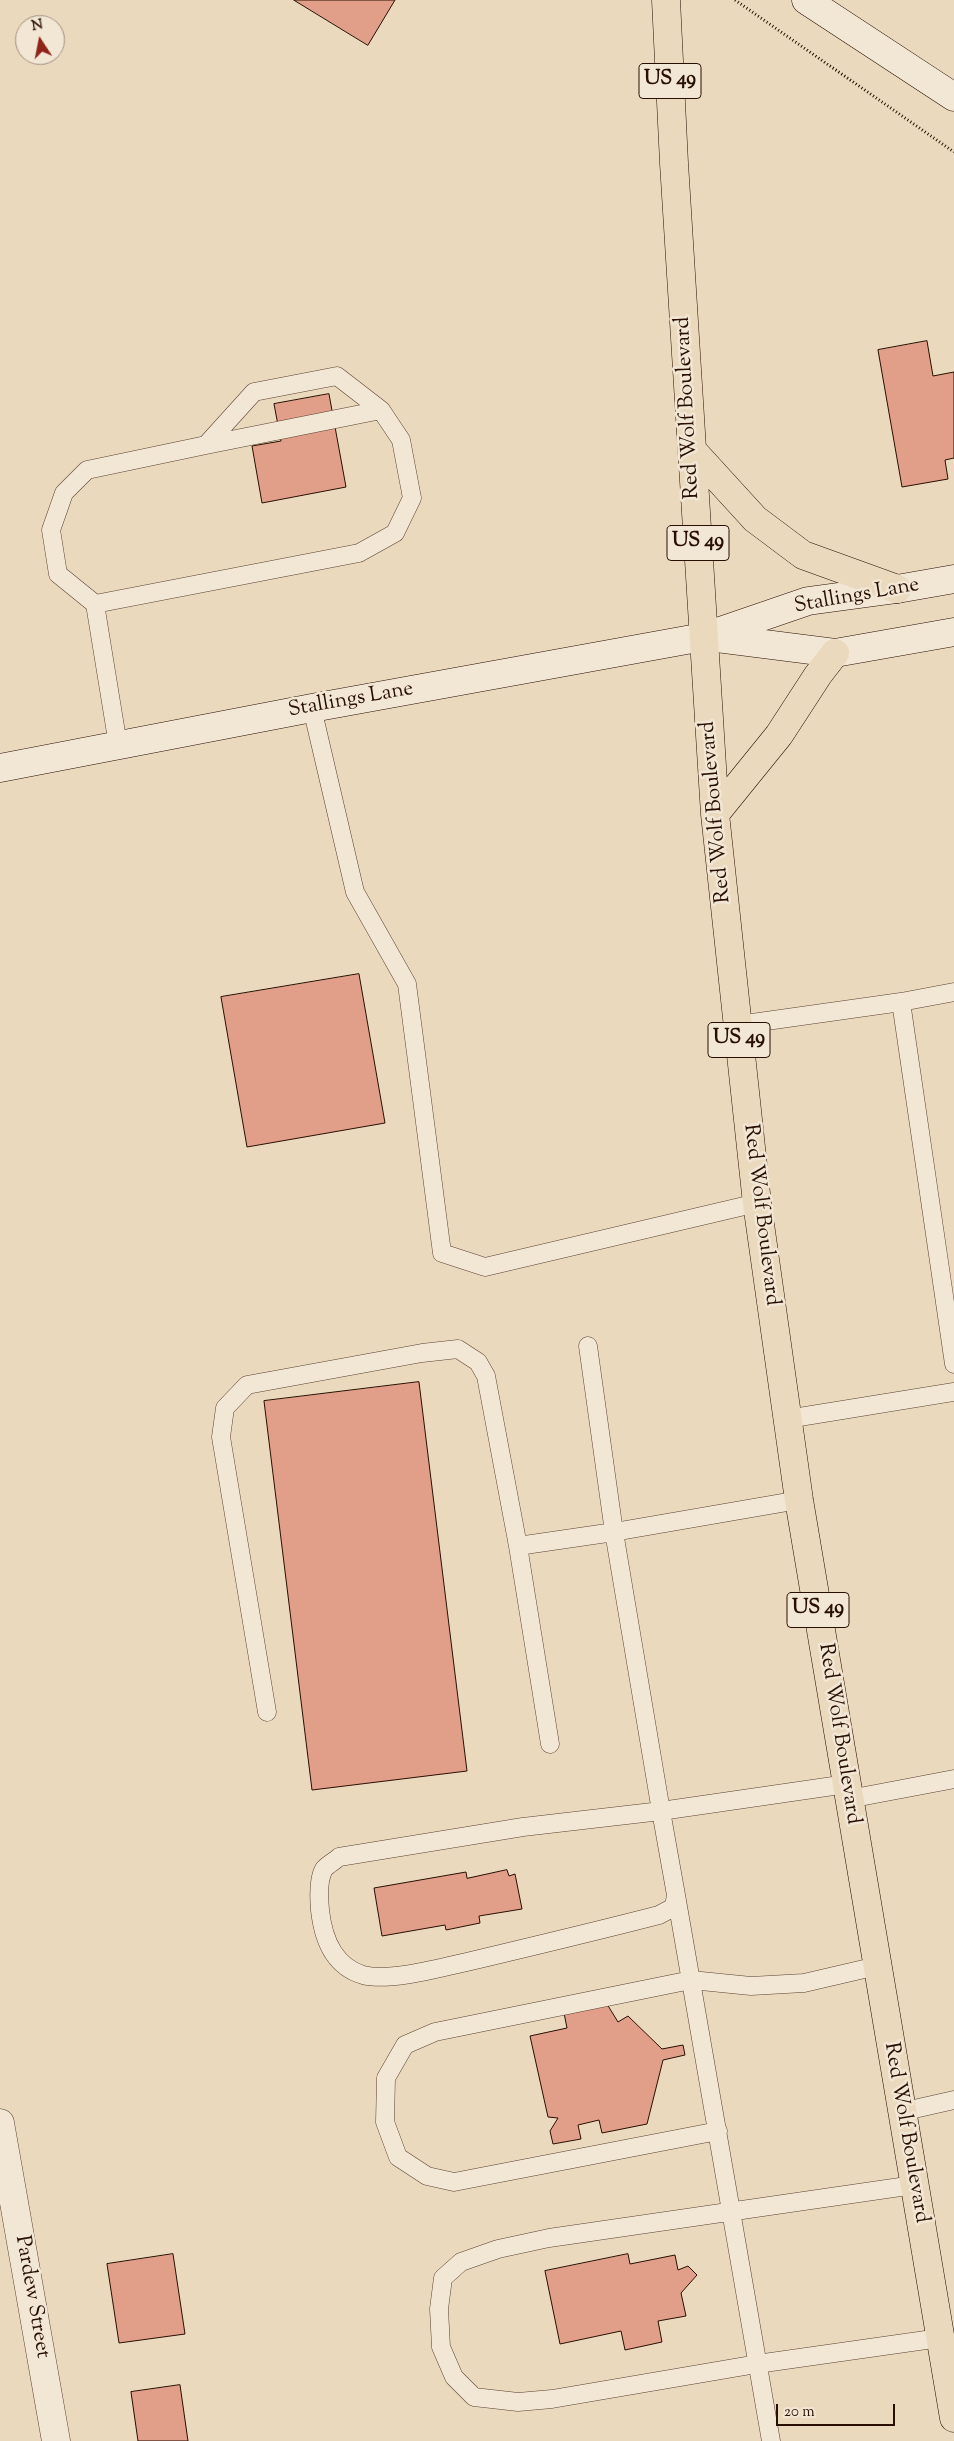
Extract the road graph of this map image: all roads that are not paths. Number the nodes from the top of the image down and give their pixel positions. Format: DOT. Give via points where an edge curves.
graph roads {
  1 [pos="666,0"];
  2 [pos="806,0"];
  3 [pos="954,96"];
  4 [pos="381,410"];
  5 [pos="206,444"];
  6 [pos="692,450"];
  7 [pos="954,579"];
  8 [pos="897,590"];
  9 [pos="95,604"];
  10 [pos="954,632"];
  11 [pos="703,637"];
  12 [pos="835,653"];
  13 [pos="312,708"];
  14 [pos="118,745"];
  15 [pos="0,768"];
  16 [pos="715,814"];
  17 [pos="954,992"];
  18 [pos="901,1002"];
  19 [pos="738,1025"];
  20 [pos="757,1203"];
  21 [pos="588,1346"];
  22 [pos="954,1364"];
  23 [pos="954,1392"];
  24 [pos="787,1419"];
  25 [pos="799,1500"];
  26 [pos="614,1532"];
  27 [pos="518,1546"];
  28 [pos="267,1712"];
  29 [pos="550,1744"];
  30 [pos="954,1779"];
  31 [pos="848,1792"];
  32 [pos="661,1811"];
  33 [pos="676,1895"];
  34 [pos="877,1966"];
  35 [pos="691,1980"];
  36 [pos="954,2100"];
  37 [pos="901,2112"];
  38 [pos="0,2123"];
  39 [pos="718,2131"];
  40 [pos="914,2185"];
  41 [pos="732,2210"];
  42 [pos="940,2338"];
  43 [pos="757,2364"];
  44 [pos="951,2388"];
  45 [pos="954,2418"];
  46 [pos="56,2441"];
  47 [pos="772,2441"];
  1 -- 6 [label="highway, Red Wolf Boulevard / US 49"];
  2 -- 3 [label="street"];
  4 -- 5 [label="lane"];
  4 -- 5 [label="lane" via="337,376 254,392"];
  4 -- 9 [label="lane" via="401,440 412,498 395,533 359,553"];
  5 -- 9 [label="lane" via="87,470 64,493 51,530 58,574"];
  6 -- 8 [label="highway" via="755,519 803,556"];
  6 -- 11 [label="highway, Red Wolf Boulevard / US 49"];
  7 -- 8 [label="street, Stallings Lane"];
  8 -- 11 [label="street, Stallings Lane" via="808,601"];
  9 -- 14 [label="lane"];
  10 -- 12 [label="street, Stallings Lane"];
  11 -- 12 [label="street, Stallings Lane"];
  11 -- 13 [label="street, Stallings Lane"];
  11 -- 16 [label="highway, Red Wolf Boulevard / US 49"];
  12 -- 16 [label="highway" via="780,734"];
  13 -- 14 [label="street, Stallings Lane"];
  13 -- 20 [label="lane" via="355,892 407,984 442,1253 486,1267"];
  14 -- 15 [label="street, Stallings Lane"];
  16 -- 19 [label="highway, Red Wolf Boulevard / US 49"];
  17 -- 18 [label="lane"];
  18 -- 19 [label="lane"];
  18 -- 22 [label="lane"];
  19 -- 20 [label="highway, Red Wolf Boulevard / US 49"];
  20 -- 24 [label="highway, Red Wolf Boulevard / US 49"];
  21 -- 26 [label="lane"];
  23 -- 24 [label="lane"];
  24 -- 25 [label="highway, Red Wolf Boulevard / US 49"];
  25 -- 26 [label="lane"];
  25 -- 31 [label="highway, Red Wolf Boulevard / US 49"];
  26 -- 27 [label="lane"];
  26 -- 32 [label="lane"];
  27 -- 28 [label="lane" via="486,1376 478,1362 458,1349 247,1385 225,1408 221,1437"];
  27 -- 29 [label="lane"];
  30 -- 31 [label="lane"];
  31 -- 32 [label="lane"];
  31 -- 34 [label="highway, Red Wolf Boulevard / US 49"];
  32 -- 33 [label="lane"];
  32 -- 33 [label="lane" via="523,1826 339,1858 324,1869 319,1902 322,1927 331,1952 350,1970 364,1975 409,1975 660,1915 674,1907"];
  33 -- 35 [label="lane"];
  34 -- 35 [label="lane" via="804,1983 751,1986"];
  34 -- 37 [label="highway, Red Wolf Boulevard / US 49"];
  35 -- 39 [label="lane"];
  35 -- 39 [label="lane" via="434,2032 406,2045 386,2078 386,2122 398,2157 426,2176 454,2182"];
  36 -- 37 [label="lane"];
  37 -- 40 [label="highway, Red Wolf Boulevard / US 49"];
  38 -- 46 [label="street, Pardew Street"];
  39 -- 41 [label="lane"];
  40 -- 41 [label="lane"];
  40 -- 42 [label="highway, Red Wolf Boulevard / US 49"];
  41 -- 43 [label="lane"];
  41 -- 43 [label="lane" via="549,2238 498,2249 461,2262 443,2278 439,2309 441,2347 454,2377 474,2397 518,2402"];
  42 -- 43 [label="lane"];
  42 -- 44 [label="highway, Red Wolf Boulevard / US 49"];
  43 -- 47 [label="lane"];
  44 -- 45 [label="highway, Red Wolf Boulevard / US 49"];
}
